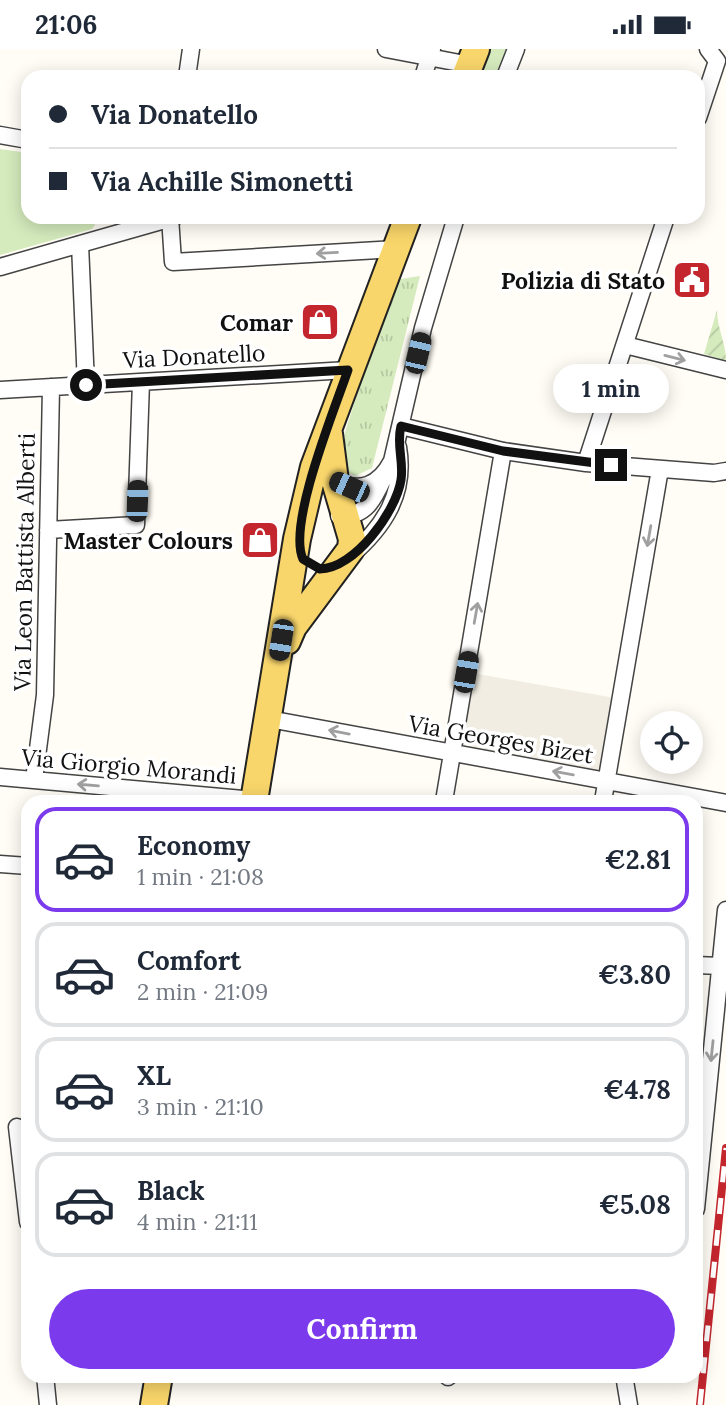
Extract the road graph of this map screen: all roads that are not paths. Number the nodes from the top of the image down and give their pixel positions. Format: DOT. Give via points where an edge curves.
graph roads {
  1 [pos="191,49"];
  2 [pos="386,49"];
  3 [pos="516,49"];
  4 [pos="708,49"];
  5 [pos="431,53"];
  6 [pos="470,64"];
  7 [pos="188,70"];
  8 [pos="425,70"];
  9 [pos="508,70"];
  10 [pos="705,97"];
  11 [pos="0,135"];
  12 [pos="21,139"];
  13 [pos="148,224"];
  14 [pos="172,224"];
  15 [pos="405,224"];
  16 [pos="454,224"];
  17 [pos="664,224"];
  18 [pos="80,244"];
  19 [pos="396,250"];
  20 [pos="0,267"];
  21 [pos="625,345"];
  22 [pos="348,370"];
  23 [pos="726,370"];
  24 [pos="141,382"];
  25 [pos="86,385"];
  26 [pos="51,387"];
  27 [pos="0,390"];
  28 [pos="329,426"];
  29 [pos="399,434"];
  30 [pos="503,451"];
  31 [pos="586,463"];
  32 [pos="660,469"];
  33 [pos="726,471"];
  34 [pos="385,475"];
  35 [pos="335,481"];
  36 [pos="343,521"];
  37 [pos="48,530"];
  38 [pos="299,534"];
  39 [pos="343,562"];
  40 [pos="277,665"];
  41 [pos="269,719"];
  42 [pos="452,754"];
  43 [pos="0,778"];
  44 [pos="34,780"];
  45 [pos="607,781"];
  46 [pos="191,795"];
  47 [pos="255,795"];
  48 [pos="444,795"];
  49 [pos="604,795"];
  50 [pos="683,795"];
  51 [pos="703,799"];
  52 [pos="726,803"];
  53 [pos="0,864"];
  54 [pos="21,866"];
  55 [pos="726,910"];
  56 [pos="703,965"];
  57 [pos="720,966"];
  58 [pos="0,1127"];
  59 [pos="21,1127"];
  60 [pos="703,1138"];
  61 [pos="46,1383"];
  62 [pos="158,1383"];
  63 [pos="48,1405"];
  64 [pos="154,1405"];
  1 -- 7 [label="street"];
  2 -- 5 [label="street"];
  3 -- 9 [label="street"];
  4 -- 10 [label="street" via="717,61"];
  5 -- 6 [label="street"];
  5 -- 8 [label="street"];
  11 -- 12 [label="street"];
  13 -- 18 [label="street"];
  19 -- 14 [label="street, one-way" via="173,262"];
  15 -- 19 [label="main road"];
  16 -- 29 [label="street" via="423,328"];
  17 -- 21 [label="street"];
  18 -- 20 [label="street"];
  18 -- 25 [label="street"];
  19 -- 22 [label="main road"];
  21 -- 23 [label="street, one-way"];
  21 -- 31 [label="street"];
  22 -- 24 [label="street, Via Donatello"];
  22 -- 28 [label="main road"];
  24 -- 25 [label="street, Via Donatello"];
  24 -- 37 [label="street" via="136,525"];
  25 -- 26 [label="street, Via Donatello"];
  26 -- 27 [label="street, Via Donatello"];
  26 -- 37 [label="street, Via Leon Battista Alberti"];
  28 -- 35 [label="main road"];
  28 -- 38 [label="main road"];
  29 -- 30 [label="street"];
  29 -- 34 [label="street"];
  29 -- 39 [label="street" via="402,467 396,499 367,542"];
  30 -- 31 [label="street"];
  42 -- 30 [label="street, one-way"];
  31 -- 32 [label="street"];
  32 -- 33 [label="street"];
  32 -- 45 [label="street, one-way"];
  34 -- 35 [label="street" via="362,487"];
  34 -- 36 [label="street" via="367,507"];
  35 -- 36 [label="main road"];
  36 -- 38 [label="main road" via="315,516"];
  36 -- 39 [label="main road" via="351,549"];
  37 -- 44 [label="street, Via Leon Battista Alberti" via="45,695"];
  38 -- 39 [label="main road" via="303,559 310,565 320,569"];
  38 -- 40 [label="main road"];
  39 -- 40 [label="main road" via="293,627"];
  40 -- 41 [label="main road"];
  42 -- 41 [label="street, Via Georges Bizet, one-way"];
  41 -- 47 [label="main road"];
  45 -- 42 [label="street, Via Georges Bizet, one-way"];
  42 -- 48 [label="street"];
  43 -- 44 [label="street, Via Giorgio Morandi"];
  46 -- 44 [label="street, Via Giorgio Morandi, one-way"];
  45 -- 49 [label="street"];
  45 -- 50 [label="street, Via Georges Bizet"];
  51 -- 52 [label="street, Via Georges Bizet"];
  53 -- 54 [label="street"];
  55 -- 57 [label="street"];
  56 -- 57 [label="street"];
  57 -- 60 [label="street, one-way"];
  58 -- 59 [label="street"];
  61 -- 63 [label="street"];
  62 -- 64 [label="main road"];
}
